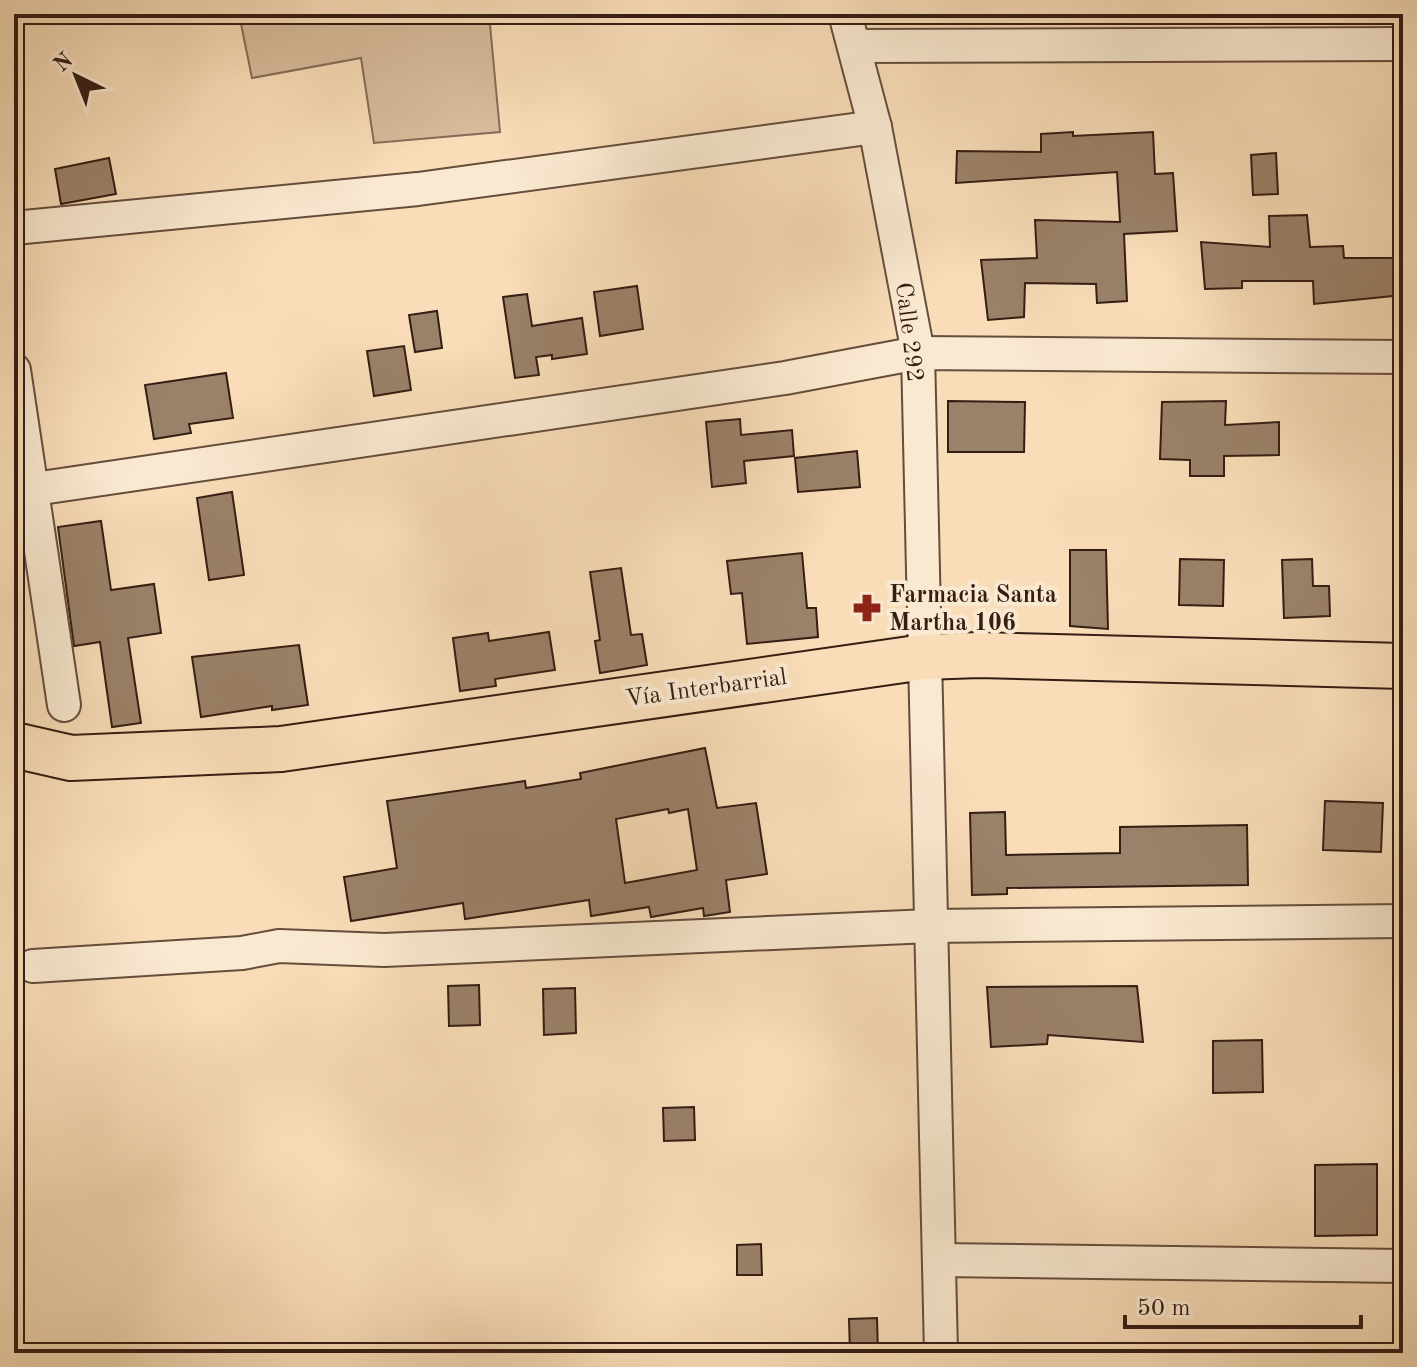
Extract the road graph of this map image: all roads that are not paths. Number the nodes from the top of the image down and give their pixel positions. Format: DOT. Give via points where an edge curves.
graph roads {
  1 [pos="845,14"];
  2 [pos="1403,44"];
  3 [pos="854,46"];
  4 [pos="875,127"];
  5 [pos="14,228"];
  6 [pos="918,353"];
  7 [pos="1403,357"];
  8 [pos="14,370"];
  9 [pos="22,492"];
  10 [pos="924,657"];
  11 [pos="1403,666"];
  12 [pos="64,705"];
  13 [pos="14,745"];
  14 [pos="1403,921"];
  15 [pos="930,926"];
  16 [pos="33,966"];
  17 [pos="940,1260"];
  18 [pos="1403,1266"];
  19 [pos="941,1353"];
  1 -- 3 [label="street, Calle 292"];
  2 -- 3 [label="street"];
  3 -- 4 [label="street, Calle 292"];
  4 -- 5 [label="street" via="418,189"];
  4 -- 6 [label="street, Calle 292"];
  6 -- 7 [label="street"];
  6 -- 9 [label="street" via="785,378"];
  6 -- 10 [label="street, Calle 292"];
  8 -- 9 [label="street"];
  9 -- 12 [label="street"];
  10 -- 11 [label="main road, Vía Interbarrial"];
  10 -- 13 [label="main road, Vía Interbarrial" via="281,749 71,758"];
  10 -- 15 [label="street, Calle 292"];
  14 -- 15 [label="street"];
  15 -- 16 [label="street" via="384,950 279,946"];
  15 -- 17 [label="street, Calle 292"];
  17 -- 18 [label="street"];
  17 -- 19 [label="street, Calle 292"];
}
